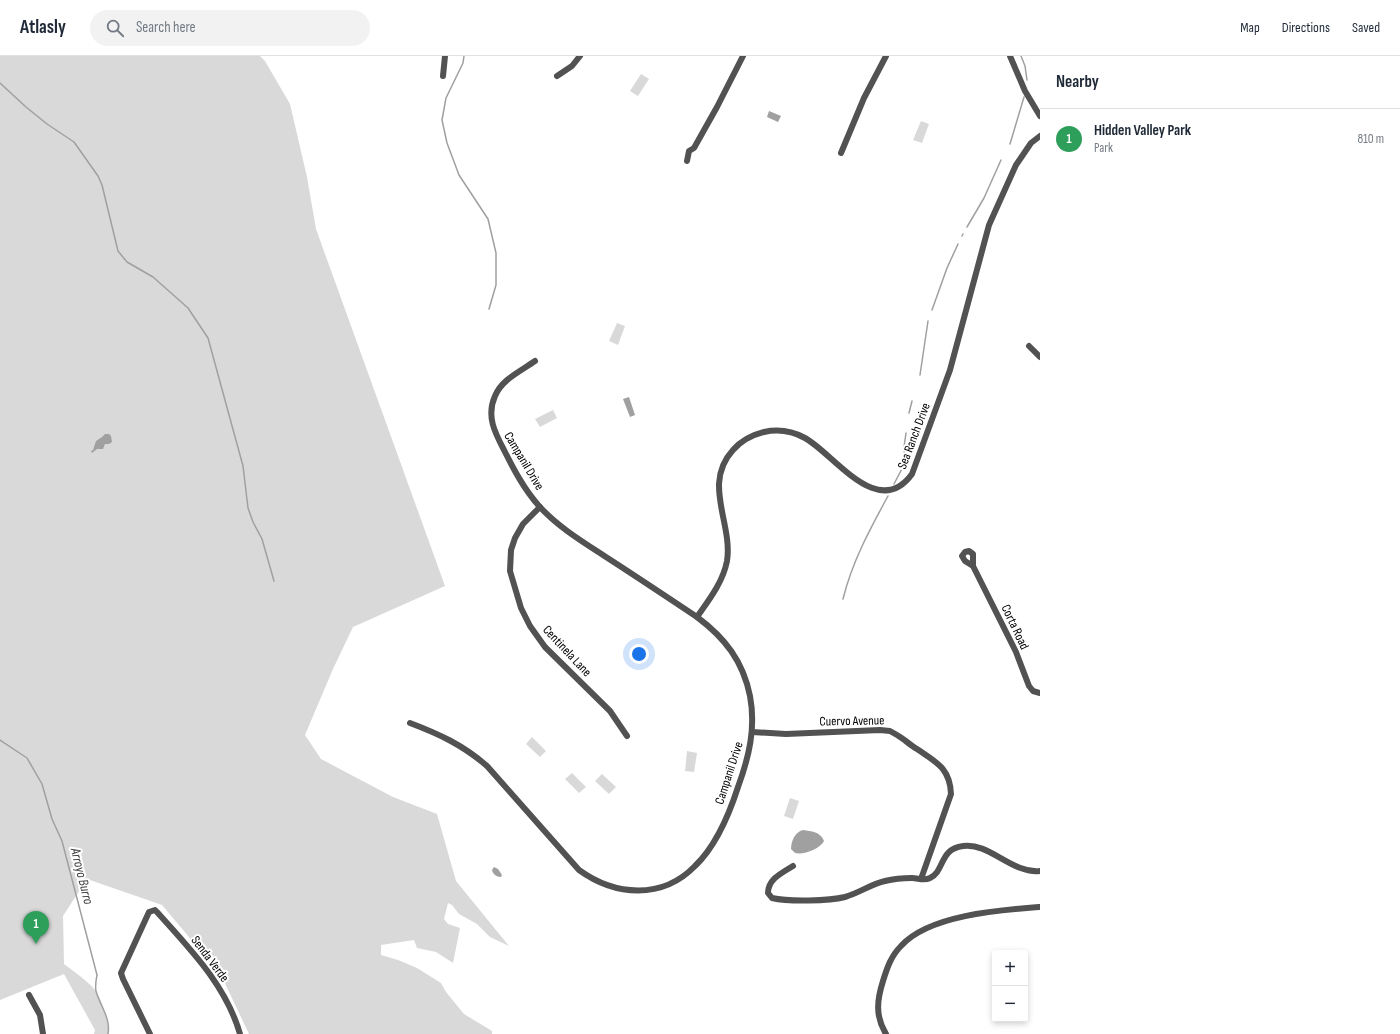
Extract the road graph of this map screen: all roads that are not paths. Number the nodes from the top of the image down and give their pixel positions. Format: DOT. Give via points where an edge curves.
graph roads {
  1 [pos="445,56"];
  2 [pos="580,56"];
  3 [pos="743,56"];
  4 [pos="886,56"];
  5 [pos="1010,56"];
  6 [pos="442,76"];
  7 [pos="558,76"];
  8 [pos="1040,116"];
  9 [pos="1040,136"];
  10 [pos="841,153"];
  11 [pos="687,161"];
  12 [pos="1029,346"];
  13 [pos="1040,357"];
  14 [pos="535,361"];
  15 [pos="540,507"];
  16 [pos="972,566"];
  17 [pos="698,617"];
  18 [pos="1040,693"];
  19 [pos="410,723"];
  20 [pos="752,732"];
  21 [pos="627,736"];
  22 [pos="792,866"];
  23 [pos="1040,871"];
  24 [pos="921,879"];
  25 [pos="1040,907"];
  26 [pos="29,995"];
  27 [pos="43,1034"];
  28 [pos="150,1034"];
  29 [pos="240,1034"];
  30 [pos="886,1034"];
  1 -- 6 [label="street"];
  2 -- 7 [label="street" via="572,66"];
  3 -- 11 [label="street" via="718,106 694,148 689,151"];
  4 -- 10 [label="street" via="864,98"];
  5 -- 8 [label="street" via="1025,91"];
  9 -- 17 [label="street, Sea Ranch Drive" via="1031,143 1016,165 988,225 950,370 910,477 893,489 873,489 858,481 812,442 796,434 769,431 746,439 732,451 721,472 719,487 727,541 726,562 719,583"];
  12 -- 13 [label="street"];
  14 -- 15 [label="street, Campanil Drive" via="502,385 493,401 491,416 495,434 517,477"];
  15 -- 17 [label="street, Campanil Drive" via="576,537"];
  15 -- 21 [label="street, Centinela Lane" via="523,524 511,550 510,571 521,608 545,647 610,711"];
  16 -- 18 [label="street, Corta Road" via="1016,652 1028,686"];
  17 -- 20 [label="street, Campanil Drive" via="721,637 740,667 750,697"];
  19 -- 20 [label="street, Campanil Drive" via="453,741 487,766 580,870 593,880 618,889 638,891 672,883 688,873 700,861 716,836 734,798 747,762"];
  20 -- 24 [label="street, Cuervo Avenue" via="786,734 880,730 897,735 939,764 946,773 951,794"];
  22 -- 24 [label="street" via="772,881 767,891 772,898 834,899 846,897 885,881"];
  23 -- 24 [label="street" via="1017,868 992,853 964,845 949,852 931,878"];
  25 -- 30 [label="street" via="967,915 922,930 910,937 892,957 879,995 878,1017"];
  26 -- 27 [label="street" via="40,1015"];
  28 -- 29 [label="street, Senda Verde" via="121,973 152,910 157,912 209,971 228,1002"];
}
